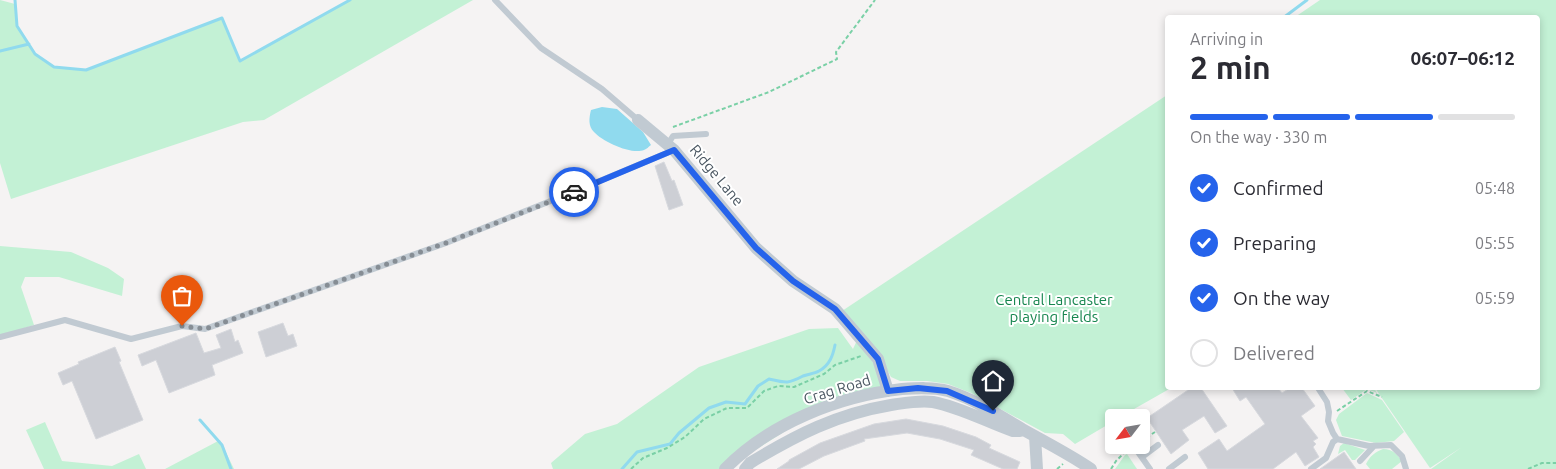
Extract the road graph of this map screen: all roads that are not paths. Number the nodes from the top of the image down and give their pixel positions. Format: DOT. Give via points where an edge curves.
graph roads {
  1 [pos="496,0"];
  2 [pos="638,120"];
  3 [pos="706,134"];
  4 [pos="667,144"];
  5 [pos="0,337"];
  6 [pos="1319,390"];
  7 [pos="888,391"];
  8 [pos="1030,433"];
  9 [pos="1337,439"];
  10 [pos="1158,446"];
  11 [pos="1374,446"];
  12 [pos="1140,454"];
  13 [pos="1142,457"];
  14 [pos="1185,457"];
  15 [pos="1360,461"];
  16 [pos="1320,466"];
  17 [pos="725,469"];
  18 [pos="745,469"];
  19 [pos="1037,469"];
  20 [pos="1092,469"];
  21 [pos="1150,469"];
  22 [pos="1169,469"];
  23 [pos="1311,469"];
  24 [pos="1406,469"];
  1 -- 2 [label="lane, Ridge Lane" via="540,48 602,89"];
  2 -- 4 [label="street, Ridge Lane"];
  3 -- 4 [label="lane" via="673,136"];
  4 -- 5 [label="lane" via="578,190 446,243 205,329 182,326 131,339 65,320"];
  4 -- 7 [label="street, Ridge Lane" via="756,248 793,281 835,309 878,359"];
  6 -- 9 [label="lane" via="1327,402 1328,421"];
  7 -- 8 [label="street, Crag Road" via="918,388 947,391 993,411"];
  7 -- 17 [label="street, Crag Road" via="822,408 798,418 751,447"];
  8 -- 18 [label="street, Crag Road" via="1012,431 950,406 912,402 838,418 806,431"];
  8 -- 19 [label="street"];
  8 -- 20 [label="street, Crag Road"];
  9 -- 11 [label="lane"];
  9 -- 16 [label="lane"];
  10 -- 13 [label="lane"];
  11 -- 15 [label="lane"];
  11 -- 24 [label="lane" via="1391,445 1402,456"];
  12 -- 13 [label="lane"];
  13 -- 21 [label="lane"];
  14 -- 22 [label="lane"];
  16 -- 23 [label="lane"];
}
